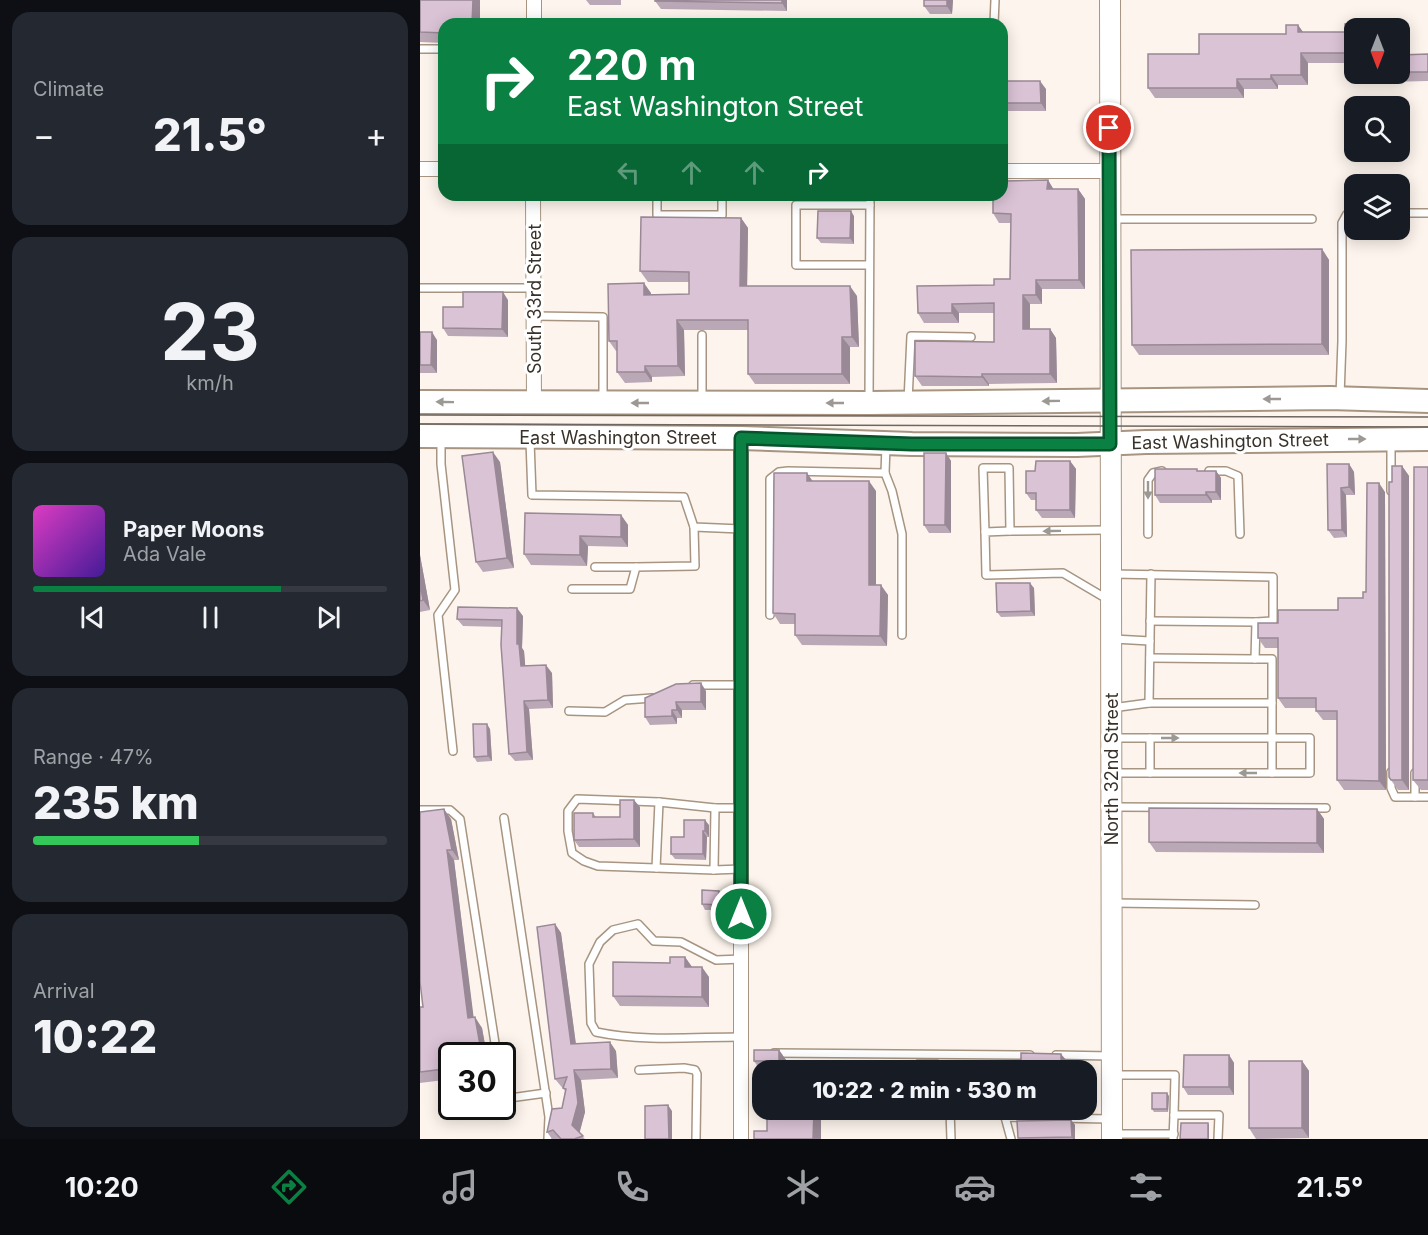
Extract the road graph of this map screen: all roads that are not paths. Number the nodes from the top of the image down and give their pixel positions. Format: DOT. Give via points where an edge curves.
graph roads {
  1 [pos="534,0"];
  2 [pos="994,0"];
  3 [pos="1110,0"];
  4 [pos="534,18"];
  5 [pos="994,18"];
  6 [pos="420,49"];
  7 [pos="438,49"];
  8 [pos="420,169"];
  9 [pos="438,169"];
  10 [pos="1008,171"];
  11 [pos="1109,171"];
  12 [pos="533,201"];
  13 [pos="657,201"];
  14 [pos="722,201"];
  15 [pos="870,201"];
  16 [pos="870,205"];
  17 [pos="1410,213"];
  18 [pos="1428,213"];
  19 [pos="1109,219"];
  20 [pos="1312,219"];
  21 [pos="1344,219"];
  22 [pos="869,265"];
  23 [pos="420,288"];
  24 [pos="534,288"];
  25 [pos="534,316"];
  26 [pos="702,336"];
  27 [pos="971,337"];
  28 [pos="1340,398"];
  29 [pos="1109,400"];
  30 [pos="1428,401"];
  31 [pos="420,402"];
  32 [pos="534,403"];
  33 [pos="702,403"];
  34 [pos="908,403"];
  35 [pos="603,404"];
  36 [pos="869,404"];
  37 [pos="430,436"];
  38 [pos="530,436"];
  39 [pos="741,438"];
  40 [pos="1391,439"];
  41 [pos="1428,439"];
  42 [pos="886,443"];
  43 [pos="1110,444"];
  44 [pos="1168,471"];
  45 [pos="1203,471"];
  46 [pos="885,473"];
  47 [pos="1391,496"];
  48 [pos="694,527"];
  49 [pos="741,529"];
  50 [pos="1111,530"];
  51 [pos="1010,531"];
  52 [pos="985,532"];
  53 [pos="1148,534"];
  54 [pos="1240,534"];
  55 [pos="595,567"];
  56 [pos="636,567"];
  57 [pos="1111,574"];
  58 [pos="1151,574"];
  59 [pos="572,589"];
  60 [pos="1111,601"];
  61 [pos="770,615"];
  62 [pos="1150,621"];
  63 [pos="1256,622"];
  64 [pos="902,634"];
  65 [pos="1111,639"];
  66 [pos="1150,641"];
  67 [pos="1150,658"];
  68 [pos="1255,659"];
  69 [pos="742,685"];
  70 [pos="680,686"];
  71 [pos="660,695"];
  72 [pos="1149,703"];
  73 [pos="1272,703"];
  74 [pos="1111,708"];
  75 [pos="569,711"];
  76 [pos="1111,738"];
  77 [pos="1150,738"];
  78 [pos="1272,738"];
  79 [pos="453,751"];
  80 [pos="1415,762"];
  81 [pos="1391,765"];
  82 [pos="1272,772"];
  83 [pos="1111,773"];
  84 [pos="1150,773"];
  85 [pos="1415,797"];
  86 [pos="1428,797"];
  87 [pos="659,802"];
  88 [pos="1111,807"];
  89 [pos="715,808"];
  90 [pos="742,808"];
  91 [pos="1326,808"];
  92 [pos="420,810"];
  93 [pos="504,818"];
  94 [pos="656,868"];
  95 [pos="714,870"];
  96 [pos="741,870"];
  97 [pos="1111,903"];
  98 [pos="1254,905"];
  99 [pos="742,959"];
  100 [pos="742,1037"];
  101 [pos="495,1042"];
  102 [pos="768,1053"];
  103 [pos="1039,1055"];
  104 [pos="1051,1055"];
  105 [pos="1112,1066"];
  106 [pos="639,1070"];
  107 [pos="546,1094"];
  108 [pos="516,1097"];
  109 [pos="1174,1115"];
  110 [pos="950,1120"];
  111 [pos="1112,1131"];
  112 [pos="1174,1137"];
  113 [pos="548,1139"];
  114 [pos="696,1139"];
  115 [pos="741,1139"];
  116 [pos="951,1139"];
  117 [pos="1011,1139"];
  118 [pos="1218,1139"];
  1 -- 4 [label="street"];
  2 -- 5 [label="lane"];
  3 -- 11 [label="main road, North 32nd Street"];
  6 -- 7 [label="lane"];
  8 -- 9 [label="street"];
  10 -- 11 [label="street"];
  11 -- 19 [label="main road, North 32nd Street"];
  12 -- 24 [label="street, South 33rd Street"];
  13 -- 14 [label="lane" via="657,215 722,215"];
  15 -- 16 [label="lane"];
  16 -- 22 [label="lane"];
  16 -- 22 [label="lane" via="796,205 796,265"];
  17 -- 18 [label="lane"];
  19 -- 20 [label="lane"];
  19 -- 29 [label="main road, North 32nd Street"];
  21 -- 28 [label="lane"];
  22 -- 36 [label="lane"];
  23 -- 24 [label="lane"];
  24 -- 25 [label="street, South 33rd Street"];
  25 -- 32 [label="street, South 33rd Street"];
  25 -- 35 [label="lane" via="603,317"];
  26 -- 33 [label="lane"];
  27 -- 34 [label="lane" via="911,336"];
  28 -- 29 [label="main road, East Washington Street, one-way"];
  28 -- 30 [label="main road, East Washington Street"];
  29 -- 34 [label="main road, East Washington Street, one-way"];
  29 -- 43 [label="main road, North 32nd Street"];
  32 -- 31 [label="main road, East Washington Street, one-way"];
  32 -- 35 [label="main road, East Washington Street"];
  33 -- 35 [label="main road, East Washington Street, one-way"];
  36 -- 33 [label="main road, East Washington Street, one-way"];
  34 -- 36 [label="main road, East Washington Street"];
  37 -- 38 [label="main road, East Washington Street"];
  37 -- 79 [label="lane" via="441,464 455,590 438,615"];
  38 -- 39 [label="main road, East Washington Street"];
  38 -- 48 [label="lane" via="532,495 684,497"];
  39 -- 42 [label="main road, East Washington Street"];
  39 -- 49 [label="street"];
  40 -- 41 [label="main road, East Washington Street"];
  43 -- 40 [label="main road, East Washington Street, one-way"];
  40 -- 47 [label="lane"];
  42 -- 43 [label="main road, East Washington Street"];
  42 -- 46 [label="lane"];
  43 -- 50 [label="main road, North 32nd Street"];
  44 -- 53 [label="lane, one-way" via="1156,471 1148,480"];
  45 -- 54 [label="lane" via="1226,471 1238,477"];
  46 -- 61 [label="lane" via="788,471 770,479"];
  46 -- 64 [label="lane" via="902,534"];
  48 -- 49 [label="lane"];
  48 -- 56 [label="lane" via="695,566"];
  49 -- 69 [label="street"];
  50 -- 51 [label="lane, one-way"];
  50 -- 57 [label="main road, North 32nd Street"];
  51 -- 52 [label="lane"];
  51 -- 52 [label="lane" via="1009,468 983,468"];
  52 -- 60 [label="lane" via="986,575 1063,573"];
  55 -- 56 [label="lane"];
  56 -- 59 [label="lane" via="630,590"];
  57 -- 58 [label="lane"];
  57 -- 60 [label="main road, North 32nd Street"];
  58 -- 62 [label="lane"];
  58 -- 63 [label="lane" via="1274,577 1274,621"];
  60 -- 65 [label="main road, North 32nd Street"];
  62 -- 63 [label="lane"];
  62 -- 66 [label="lane"];
  63 -- 68 [label="lane"];
  65 -- 66 [label="lane"];
  65 -- 74 [label="main road, North 32nd Street"];
  66 -- 67 [label="lane"];
  67 -- 68 [label="lane"];
  67 -- 72 [label="lane"];
  68 -- 73 [label="lane" via="1272,659"];
  69 -- 70 [label="lane"];
  69 -- 90 [label="street"];
  71 -- 75 [label="lane" via="625,699 605,712"];
  72 -- 73 [label="lane"];
  72 -- 74 [label="lane"];
  73 -- 78 [label="lane"];
  74 -- 76 [label="main road, North 32nd Street"];
  76 -- 77 [label="lane"];
  76 -- 83 [label="main road, North 32nd Street"];
  77 -- 78 [label="lane, one-way"];
  77 -- 84 [label="lane"];
  78 -- 82 [label="lane"];
  78 -- 82 [label="lane" via="1310,738 1310,773"];
  80 -- 85 [label="lane"];
  81 -- 85 [label="lane" via="1395,797"];
  82 -- 84 [label="lane, one-way"];
  83 -- 84 [label="lane"];
  83 -- 88 [label="main road, North 32nd Street"];
  85 -- 86 [label="lane"];
  87 -- 89 [label="lane"];
  87 -- 94 [label="lane"];
  87 -- 94 [label="lane" via="578,799 568,811 572,853 584,861 598,866"];
  88 -- 91 [label="lane"];
  88 -- 97 [label="main road, North 32nd Street"];
  89 -- 90 [label="lane"];
  89 -- 95 [label="lane"];
  90 -- 96 [label="street"];
  92 -- 101 [label="lane" via="450,810 460,819"];
  93 -- 107 [label="lane"];
  94 -- 95 [label="lane"];
  95 -- 96 [label="lane"];
  96 -- 99 [label="street"];
  97 -- 98 [label="lane"];
  97 -- 105 [label="main road, North 32nd Street"];
  99 -- 100 [label="street"];
  99 -- 100 [label="lane" via="716,960 681,942 654,941 638,924 613,930 600,942 589,964 591,1023 596,1032 612,1036"];
  100 -- 115 [label="street" via="745,1053"];
  102 -- 103 [label="lane"];
  104 -- 105 [label="lane"];
  105 -- 109 [label="lane" via="1175,1075"];
  105 -- 111 [label="main road, North 32nd Street"];
  106 -- 114 [label="lane" via="695,1070"];
  107 -- 108 [label="lane"];
  107 -- 113 [label="lane"];
  109 -- 112 [label="lane"];
  109 -- 118 [label="lane" via="1219,1115"];
  110 -- 116 [label="lane"];
  111 -- 112 [label="lane"];
  111 -- 117 [label="lane" via="1005,1117"];
}
